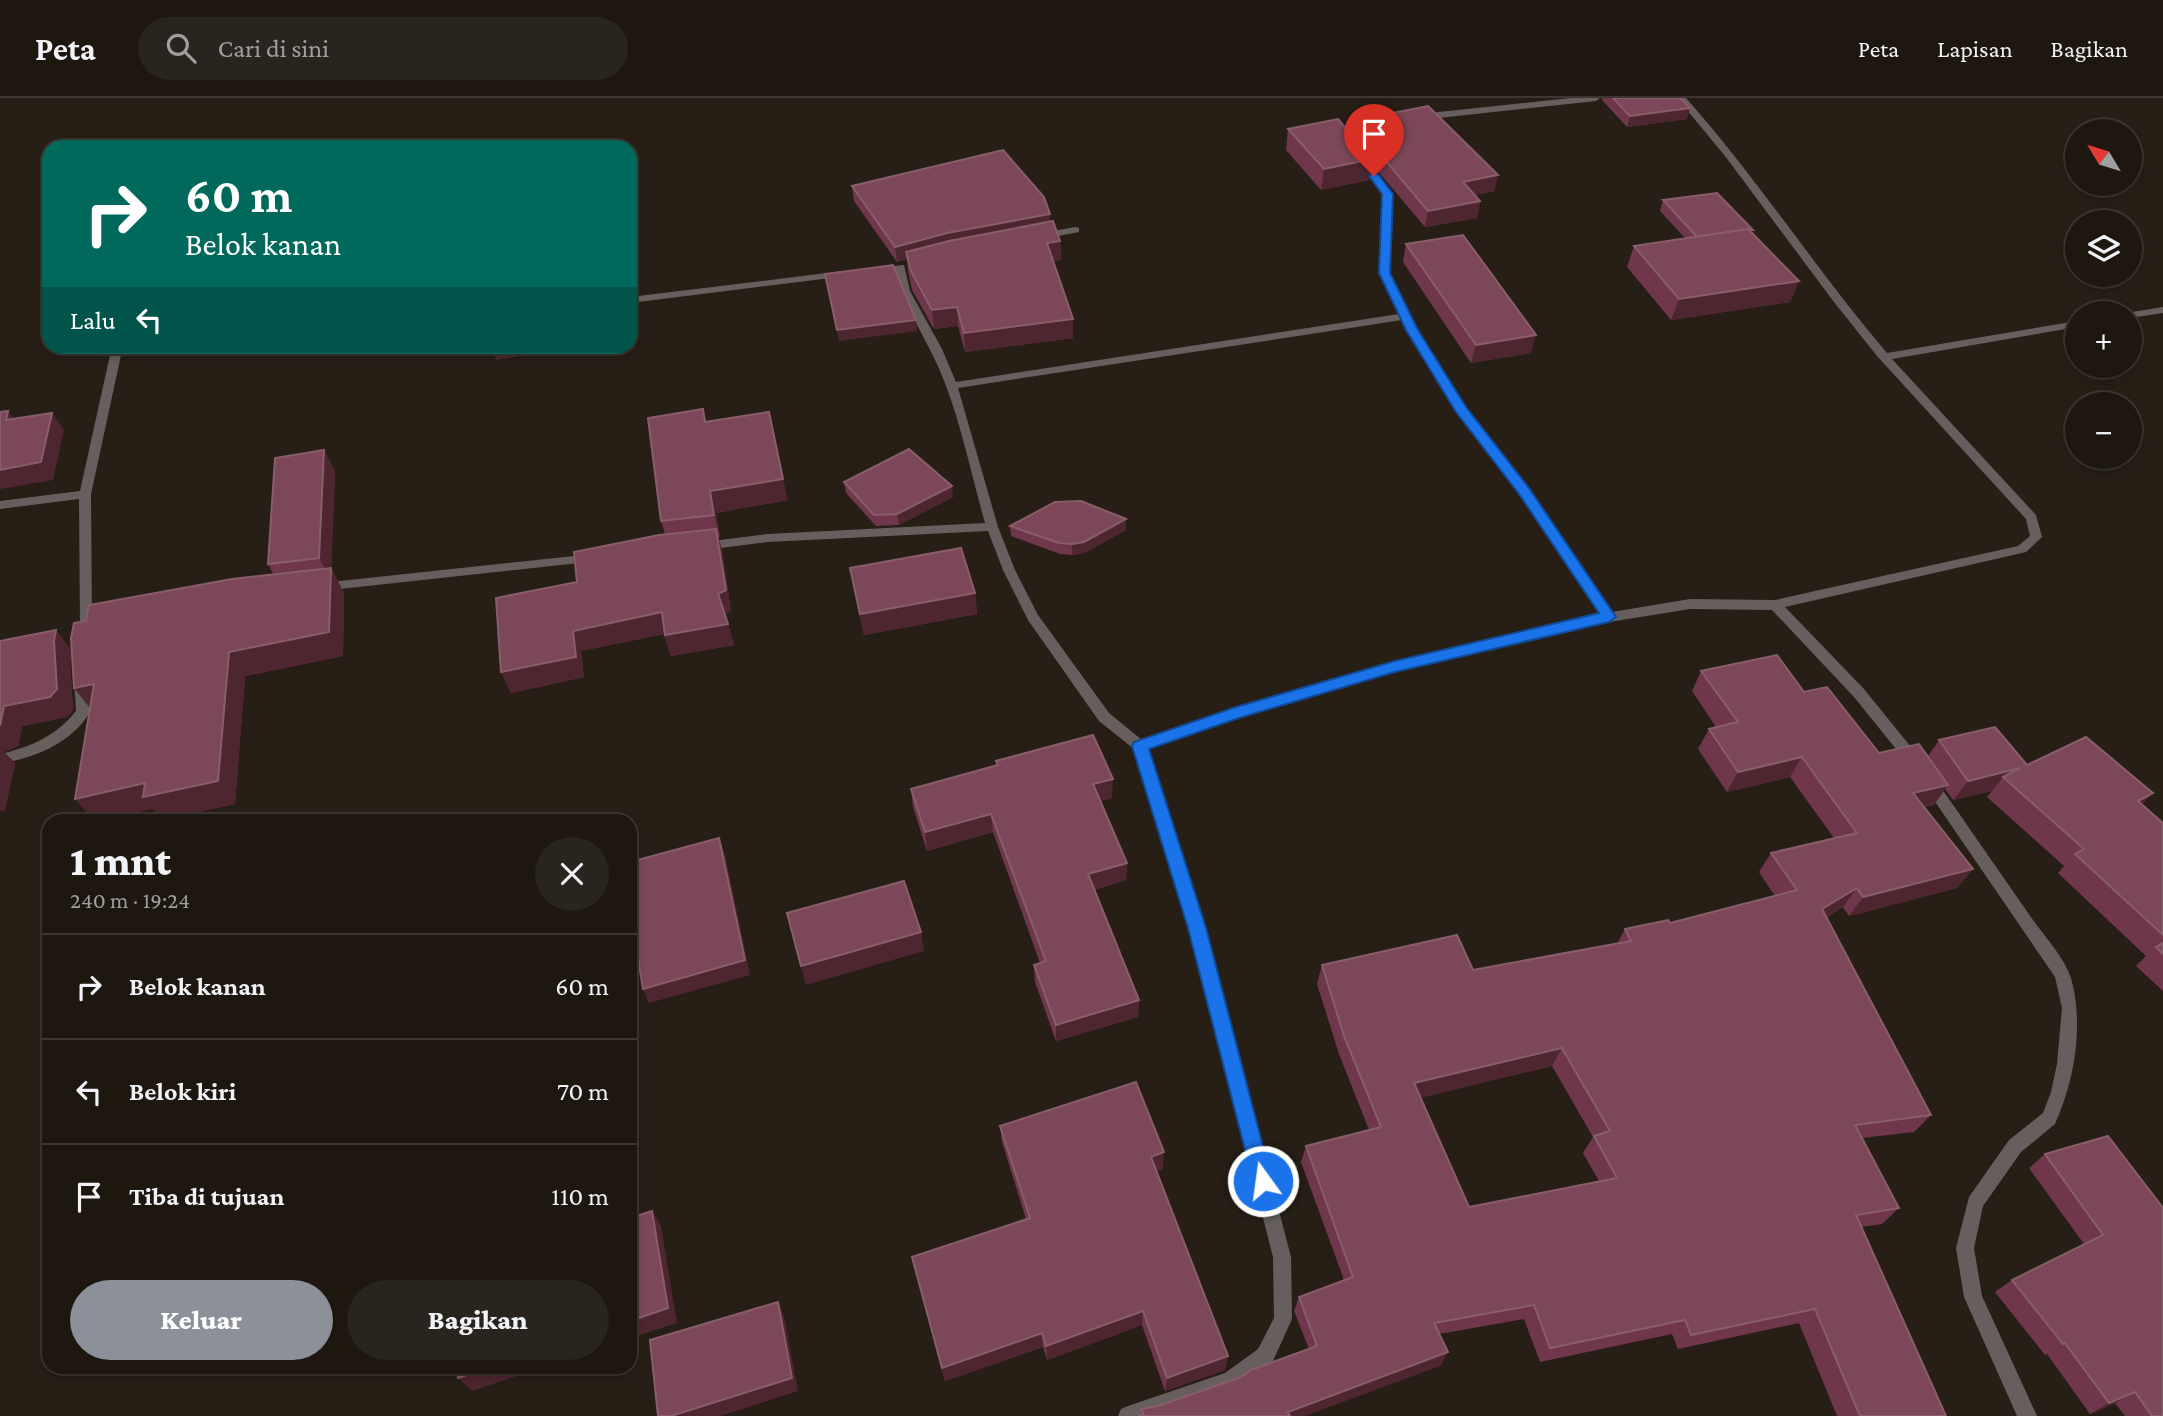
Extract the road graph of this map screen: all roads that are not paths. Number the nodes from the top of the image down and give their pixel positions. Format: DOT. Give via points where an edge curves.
graph roads {
  1 [pos="1596,98"];
  2 [pos="1681,98"];
  3 [pos="1402,119"];
  4 [pos="1375,122"];
  5 [pos="1075,230"];
  6 [pos="1025,239"];
  7 [pos="637,299"];
  8 [pos="2163,310"];
  9 [pos="2142,313"];
  10 [pos="1405,316"];
  11 [pos="2065,326"];
  12 [pos="116,354"];
  13 [pos="1885,357"];
  14 [pos="952,387"];
  15 [pos="85,494"];
  16 [pos="0,505"];
  17 [pos="992,527"];
  18 [pos="685,548"];
  19 [pos="602,557"];
  20 [pos="311,588"];
  21 [pos="1775,605"];
  22 [pos="1609,617"];
  23 [pos="89,628"];
  24 [pos="80,662"];
  25 [pos="1140,746"];
  26 [pos="0,760"];
  27 [pos="1128,1416"];
  28 [pos="2027,1416"];
  1 -- 3 [label="street"];
  2 -- 13 [label="street"];
  4 -- 10 [label="street" via="1344,130 1342,138 1387,194 1384,273"];
  5 -- 6 [label="street"];
  7 -- 14 [label="street" via="906,265 905,291"];
  8 -- 9 [label="street"];
  10 -- 14 [label="street"];
  10 -- 22 [label="street" via="1461,409 1524,491"];
  11 -- 13 [label="street"];
  12 -- 15 [label="street"];
  13 -- 21 [label="street" via="2032,519 2036,537 2022,549"];
  14 -- 17 [label="street"];
  15 -- 16 [label="street"];
  15 -- 23 [label="street"];
  17 -- 18 [label="street" via="768,538"];
  17 -- 25 [label="street" via="1033,617 1104,717"];
  19 -- 20 [label="street"];
  21 -- 22 [label="street" via="1690,604"];
  21 -- 28 [label="street" via="1859,693 1918,766 2062,975 2070,1008 2059,1092 2049,1118 2015,1146 1975,1203 1965,1248 1973,1297"];
  22 -- 25 [label="street" via="1395,666"];
  24 -- 26 [label="street" via="83,712 46,747"];
  25 -- 27 [label="street" via="1197,928 1283,1257 1283,1319 1265,1356 1230,1380"];
}
